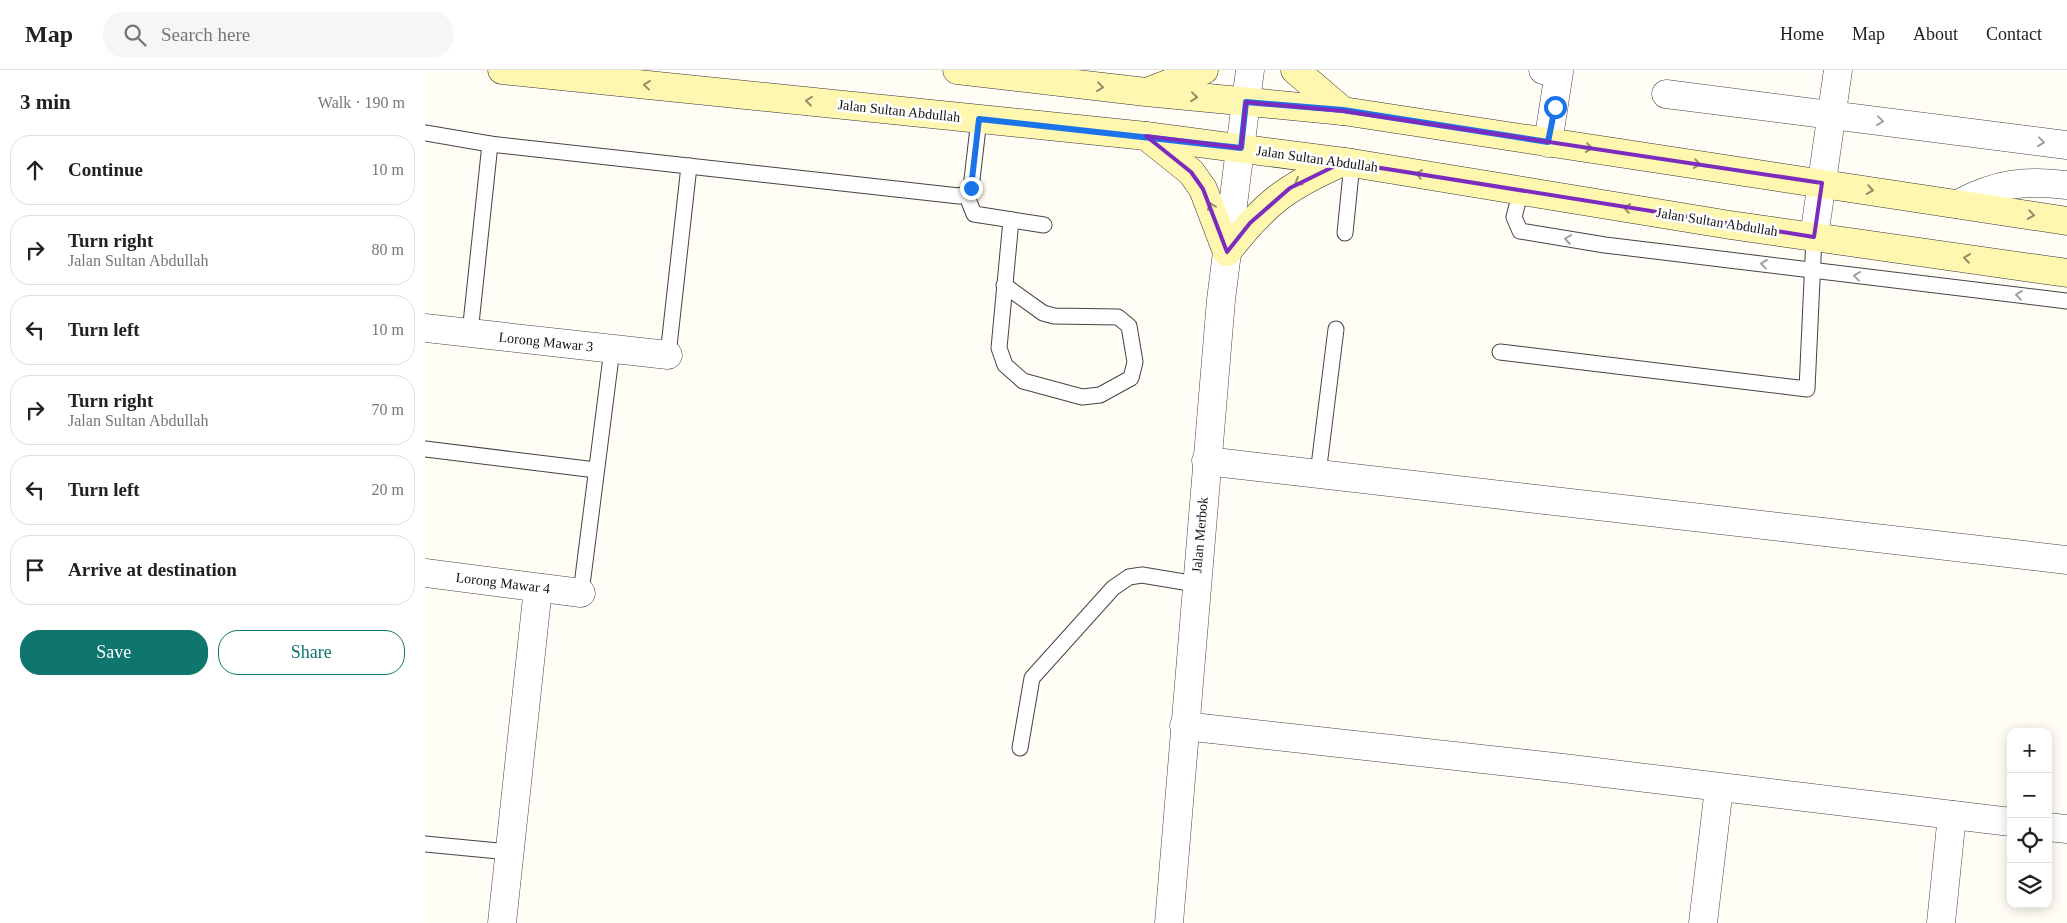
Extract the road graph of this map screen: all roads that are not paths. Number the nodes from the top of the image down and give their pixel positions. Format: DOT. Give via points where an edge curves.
graph roads {
  1 [pos="502,70"];
  2 [pos="957,70"];
  3 [pos="1204,70"];
  4 [pos="1250,70"];
  5 [pos="1295,70"];
  6 [pos="1554,70"];
  7 [pos="1838,70"];
  8 [pos="1145,92"];
  9 [pos="1666,94"];
  10 [pos="1246,102"];
  11 [pos="1343,110"];
  12 [pos="1831,115"];
  13 [pos="979,119"];
  14 [pos="425,133"];
  15 [pos="1146,136"];
  16 [pos="1548,142"];
  17 [pos="489,144"];
  18 [pos="2067,145"];
  19 [pos="1241,148"];
  20 [pos="1347,162"];
  21 [pos="689,166"];
  22 [pos="1822,183"];
  23 [pos="2067,185"];
  24 [pos="1521,190"];
  25 [pos="966,194"];
  26 [pos="1958,204"];
  27 [pos="1011,220"];
  28 [pos="2067,221"];
  29 [pos="1044,225"];
  30 [pos="1345,233"];
  31 [pos="1814,237"];
  32 [pos="1227,252"];
  33 [pos="1812,270"];
  34 [pos="2067,273"];
  35 [pos="1003,285"];
  36 [pos="2067,301"];
  37 [pos="425,328"];
  38 [pos="1336,329"];
  39 [pos="470,333"];
  40 [pos="612,349"];
  41 [pos="1500,352"];
  42 [pos="668,355"];
  43 [pos="425,449"];
  44 [pos="1206,461"];
  45 [pos="597,470"];
  46 [pos="1318,474"];
  47 [pos="2067,560"];
  48 [pos="425,573"];
  49 [pos="1196,584"];
  50 [pos="539,588"];
  51 [pos="581,593"];
  52 [pos="1184,726"];
  53 [pos="1020,748"];
  54 [pos="1719,788"];
  55 [pos="1952,815"];
  56 [pos="2007,822"];
  57 [pos="2052,827"];
  58 [pos="2067,829"];
  59 [pos="425,844"];
  60 [pos="509,852"];
  61 [pos="502,923"];
  62 [pos="1169,923"];
  63 [pos="1703,923"];
  64 [pos="1941,923"];
  13 -- 1 [label="main road, Jalan Sultan Abdullah, one-way"];
  2 -- 8 [label="main road, one-way"];
  3 -- 8 [label="main road"];
  4 -- 10 [label="street, Jalan Merbok"];
  5 -- 11 [label="main road"];
  6 -- 16 [label="street"];
  7 -- 12 [label="street"];
  8 -- 10 [label="main road, one-way"];
  9 -- 12 [label="street"];
  10 -- 11 [label="main road"];
  10 -- 19 [label="street, Jalan Merbok"];
  11 -- 16 [label="main road"];
  12 -- 18 [label="street, one-way"];
  12 -- 22 [label="street"];
  13 -- 15 [label="main road, Jalan Sultan Abdullah"];
  13 -- 25 [label="lane" via="971,188"];
  14 -- 17 [label="lane"];
  15 -- 19 [label="main road, Jalan Sultan Abdullah"];
  32 -- 15 [label="main road, one-way" via="1203,189 1191,172"];
  16 -- 22 [label="main road, one-way"];
  17 -- 21 [label="lane"];
  17 -- 39 [label="lane"];
  19 -- 20 [label="main road, Jalan Sultan Abdullah"];
  19 -- 32 [label="street, Jalan Merbok"];
  24 -- 20 [label="main road, Jalan Sultan Abdullah, one-way"];
  20 -- 30 [label="lane"];
  20 -- 32 [label="main road, one-way" via="1305,178 1277,198 1250,223"];
  21 -- 25 [label="lane" via="959,196"];
  21 -- 42 [label="lane"];
  22 -- 26 [label="main road, one-way"];
  22 -- 31 [label="street"];
  23 -- 26 [label="street" via="2014,182 1981,191"];
  31 -- 24 [label="main road, Jalan Sultan Abdullah, one-way"];
  33 -- 24 [label="lane, one-way" via="1605,245 1520,231 1514,217"];
  25 -- 27 [label="lane" via="974,214"];
  26 -- 28 [label="main road, one-way"];
  27 -- 29 [label="lane"];
  27 -- 35 [label="lane"];
  31 -- 33 [label="lane"];
  34 -- 31 [label="main road, Jalan Sultan Abdullah, one-way"];
  32 -- 44 [label="street, Jalan Merbok"];
  36 -- 33 [label="lane, one-way"];
  33 -- 41 [label="lane" via="1807,388"];
  35 -- 35 [label="lane" via="999,348 1005,365 1023,381 1082,397 1100,395 1131,378 1135,362 1129,326 1118,317 1043,313"];
  37 -- 39 [label="street, Lorong Mawar 3"];
  38 -- 46 [label="lane"];
  39 -- 40 [label="street, Lorong Mawar 3"];
  40 -- 42 [label="street, Lorong Mawar 3"];
  40 -- 45 [label="lane"];
  43 -- 45 [label="lane"];
  44 -- 46 [label="street"];
  44 -- 49 [label="street, Jalan Merbok"];
  45 -- 51 [label="lane"];
  46 -- 47 [label="street"];
  48 -- 50 [label="street, Lorong Mawar 4"];
  49 -- 52 [label="street, Jalan Merbok"];
  49 -- 53 [label="lane" via="1142,574 1129,577 1113,588 1032,678"];
  50 -- 51 [label="street, Lorong Mawar 4"];
  50 -- 60 [label="street"];
  52 -- 54 [label="street"];
  52 -- 62 [label="street, Jalan Merbok"];
  54 -- 55 [label="street"];
  54 -- 63 [label="street"];
  55 -- 56 [label="street"];
  55 -- 64 [label="street"];
  57 -- 58 [label="street"];
  59 -- 60 [label="lane"];
  60 -- 61 [label="street"];
}
